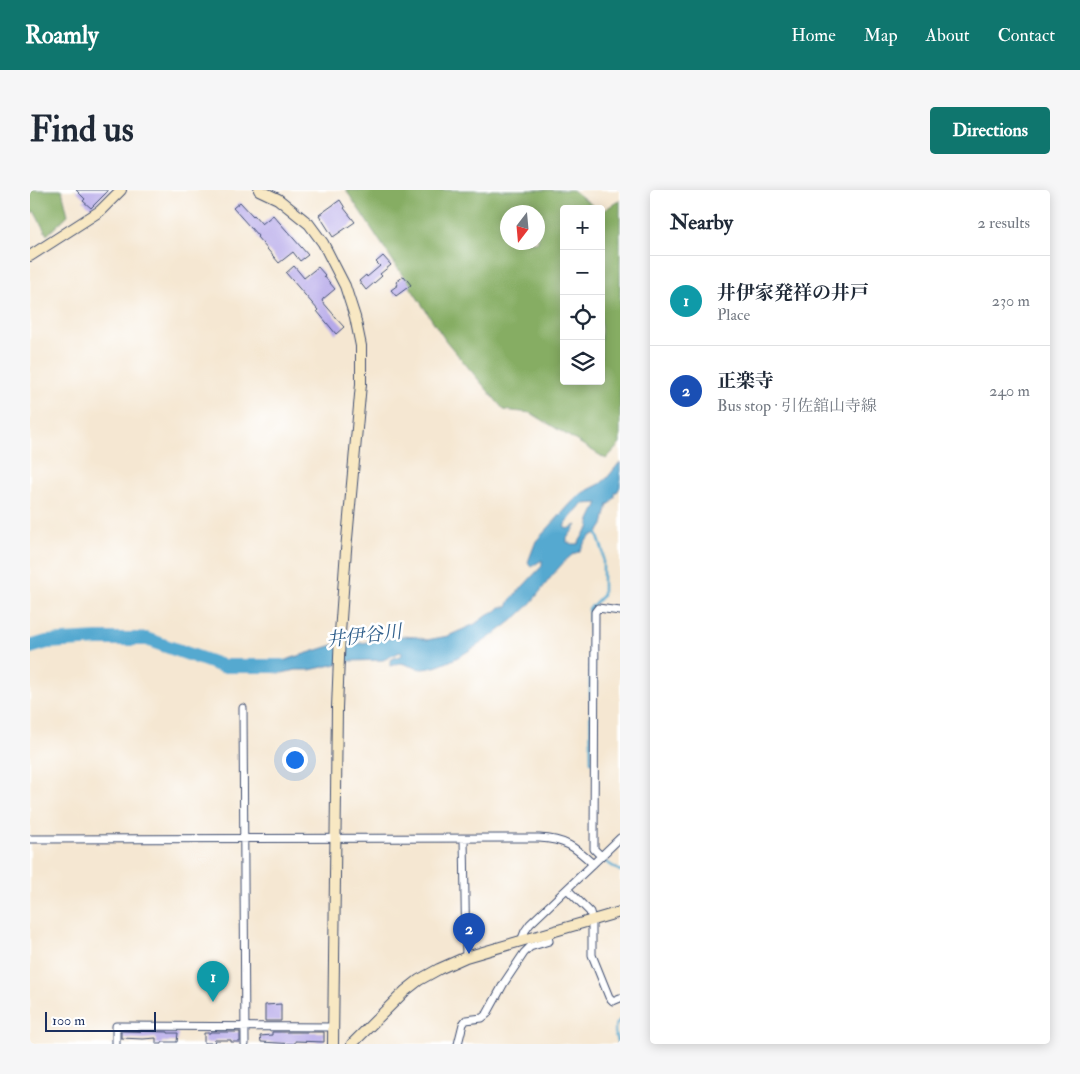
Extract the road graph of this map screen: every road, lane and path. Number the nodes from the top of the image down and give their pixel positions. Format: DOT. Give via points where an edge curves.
graph roads {
  1 [pos="121,190"];
  2 [pos="259,190"];
  3 [pos="30,256"];
  4 [pos="620,611"];
  5 [pos="243,708"];
  6 [pos="620,838"];
  7 [pos="30,839"];
  8 [pos="244,839"];
  9 [pos="336,839"];
  10 [pos="464,839"];
  11 [pos="601,856"];
  12 [pos="593,864"];
  13 [pos="567,889"];
  14 [pos="620,912"];
  15 [pos="592,920"];
  16 [pos="547,933"];
  17 [pos="521,941"];
  18 [pos="466,957"];
  19 [pos="620,998"];
  20 [pos="246,1027"];
  21 [pos="334,1027"];
  22 [pos="116,1044"];
  23 [pos="245,1044"];
  24 [pos="333,1044"];
  25 [pos="352,1044"];
  26 [pos="458,1044"];
  1 -- 3 [label="street" via="100,211"];
  2 -- 9 [label="street" via="278,199 309,224 323,243 345,286 361,346 361,384 340,632"];
  4 -- 11 [label="street" via="598,608 595,612 594,849"];
  5 -- 8 [label="street"];
  6 -- 11 [label="street"];
  7 -- 8 [label="street"];
  8 -- 9 [label="street"];
  8 -- 20 [label="street"];
  9 -- 10 [label="street"];
  9 -- 21 [label="street"];
  10 -- 12 [label="street" via="539,838 560,841 569,844"];
  10 -- 18 [label="street"];
  11 -- 12 [label="street"];
  12 -- 13 [label="street"];
  13 -- 15 [label="street" via="590,912"];
  13 -- 17 [label="street" via="530,924"];
  14 -- 15 [label="street"];
  15 -- 16 [label="street"];
  15 -- 19 [label="street" via="592,955 610,997 613,1001"];
  16 -- 17 [label="street"];
  16 -- 26 [label="street" via="549,941 524,953 487,1014 466,1020"];
  17 -- 18 [label="street"];
  18 -- 25 [label="street" via="419,980"];
  20 -- 21 [label="street"];
  20 -- 22 [label="street" via="116,1026"];
  20 -- 23 [label="street"];
  21 -- 24 [label="street"];
}
